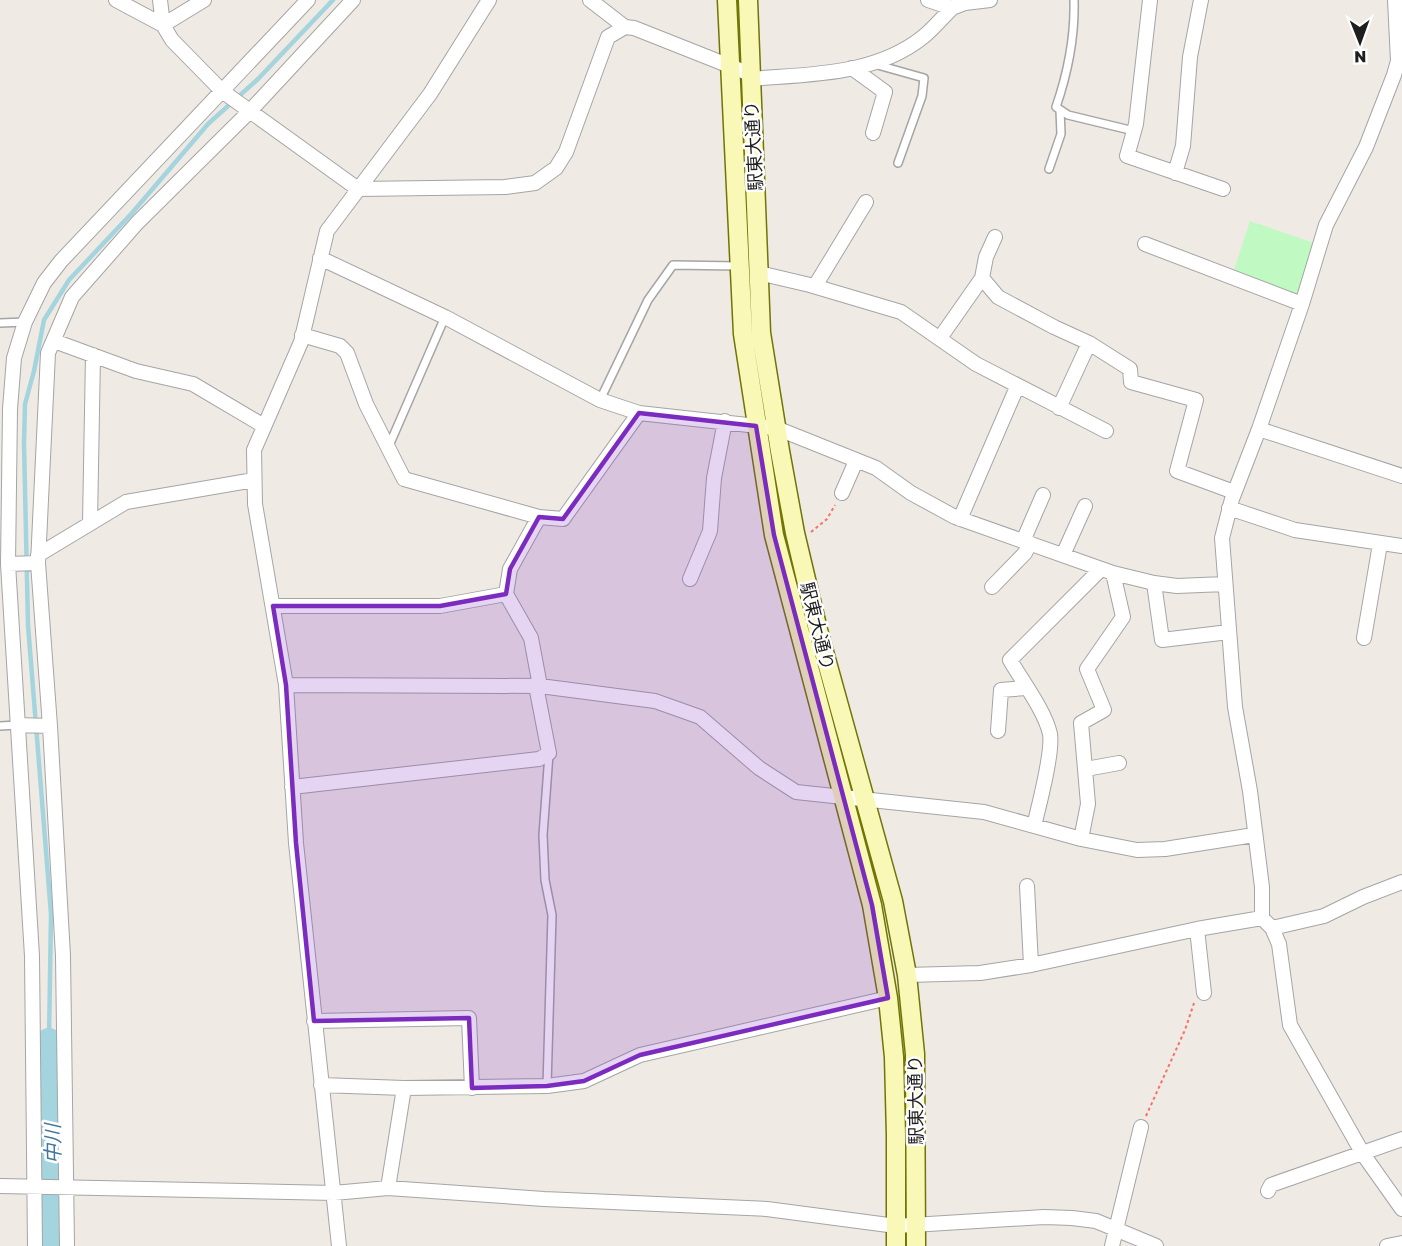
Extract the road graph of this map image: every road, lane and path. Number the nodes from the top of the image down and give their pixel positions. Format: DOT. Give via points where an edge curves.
graph roads {
  1 [pos="116,0"];
  2 [pos="160,0"];
  3 [pos="204,0"];
  4 [pos="308,0"];
  5 [pos="353,0"];
  6 [pos="489,0"];
  7 [pos="590,0"];
  8 [pos="727,0"];
  9 [pos="748,0"];
  10 [pos="928,0"];
  11 [pos="990,0"];
  12 [pos="1074,0"];
  13 [pos="1150,0"];
  14 [pos="1201,0"];
  15 [pos="1395,0"];
  16 [pos="952,8"];
  17 [pos="163,26"];
  18 [pos="625,27"];
  19 [pos="872,64"];
  20 [pos="730,66"];
  21 [pos="852,68"];
  22 [pos="750,76"];
  23 [pos="1395,91"];
  24 [pos="222,92"];
  25 [pos="1060,110"];
  26 [pos="250,111"];
  27 [pos="1134,132"];
  28 [pos="873,133"];
  29 [pos="898,164"];
  30 [pos="1049,169"];
  31 [pos="1175,172"];
  32 [pos="358,189"];
  33 [pos="1223,189"];
  34 [pos="866,202"];
  35 [pos="995,237"];
  36 [pos="1146,244"];
  37 [pos="320,258"];
  38 [pos="740,266"];
  39 [pos="759,273"];
  40 [pos="982,278"];
  41 [pos="814,286"];
  42 [pos="1302,304"];
  43 [pos="445,317"];
  44 [pos="25,322"];
  45 [pos="0,323"];
  46 [pos="302,335"];
  47 [pos="940,338"];
  48 [pos="54,340"];
  49 [pos="1089,343"];
  50 [pos="93,356"];
  51 [pos="1017,387"];
  52 [pos="600,400"];
  53 [pos="1059,408"];
  54 [pos="639,413"];
  55 [pos="725,421"];
  56 [pos="264,426"];
  57 [pos="756,426"];
  58 [pos="776,428"];
  59 [pos="1259,429"];
  60 [pos="1106,431"];
  61 [pos="388,448"];
  62 [pos="856,461"];
  63 [pos="1402,476"];
  64 [pos="254,480"];
  65 [pos="842,492"];
  66 [pos="1234,492"];
  67 [pos="1043,495"];
  68 [pos="1084,506"];
  69 [pos="1229,508"];
  70 [pos="539,517"];
  71 [pos="960,519"];
  72 [pos="90,523"];
  73 [pos="796,537"];
  74 [pos="1027,542"];
  75 [pos="1380,544"];
  76 [pos="1402,546"];
  77 [pos="1063,555"];
  78 [pos="38,559"];
  79 [pos="8,564"];
  80 [pos="1107,571"];
  81 [pos="690,579"];
  82 [pos="1154,583"];
  83 [pos="1225,584"];
  84 [pos="992,587"];
  85 [pos="506,594"];
  86 [pos="273,606"];
  87 [pos="1228,632"];
  88 [pos="1364,638"];
  89 [pos="286,686"];
  90 [pos="538,686"];
  91 [pos="1026,688"];
  92 [pos="17,725"];
  93 [pos="0,726"];
  94 [pos="50,726"];
  95 [pos="998,731"];
  96 [pos="549,753"];
  97 [pos="1119,763"];
  98 [pos="1086,769"];
  99 [pos="292,787"];
  100 [pos="845,798"];
  101 [pos="864,799"];
  102 [pos="1034,826"];
  103 [pos="1254,835"];
  104 [pos="1081,839"];
  105 [pos="1402,882"];
  106 [pos="1027,886"];
  107 [pos="1262,918"];
  108 [pos="1272,928"];
  109 [pos="1197,929"];
  110 [pos="1031,965"];
  111 [pos="907,975"];
  112 [pos="1204,993"];
  113 [pos="888,998"];
  114 [pos="314,1021"];
  115 [pos="321,1085"];
  116 [pos="547,1086"];
  117 [pos="404,1088"];
  118 [pos="472,1088"];
  119 [pos="1141,1127"];
  120 [pos="1402,1139"];
  121 [pos="1363,1154"];
  122 [pos="0,1186"];
  123 [pos="35,1186"];
  124 [pos="67,1186"];
  125 [pos="388,1188"];
  126 [pos="1268,1191"];
  127 [pos="334,1193"];
  128 [pos="1402,1209"];
  129 [pos="918,1223"];
  130 [pos="896,1226"];
  131 [pos="1115,1229"];
  132 [pos="1402,1243"];
  133 [pos="35,1246"];
  134 [pos="67,1246"];
  135 [pos="339,1246"];
  136 [pos="896,1246"];
  137 [pos="916,1246"];
  138 [pos="1112,1246"];
  139 [pos="1156,1246"];
  140 [pos="1387,1246"];
  1 -- 17 [label="street"];
  2 -- 17 [label="street"];
  3 -- 17 [label="street"];
  4 -- 24 [label="street"];
  5 -- 26 [label="street"];
  6 -- 32 [label="street" via="430,94"];
  7 -- 18 [label="street"];
  8 -- 20 [label="street, 駅東大通り"];
  9 -- 22 [label="street, 駅東大通り"];
  10 -- 16 [label="street"];
  11 -- 16 [label="street"];
  12 -- 25 [label="lane" via="1075,25 1056,107"];
  13 -- 27 [label="street"];
  14 -- 31 [label="street" via="1190,57 1183,146"];
  15 -- 23 [label="street"];
  16 -- 19 [label="street" via="922,38"];
  17 -- 24 [label="street"];
  18 -- 20 [label="street"];
  18 -- 32 [label="street" via="609,37 566,152 556,168 535,183"];
  19 -- 21 [label="street"];
  19 -- 29 [label="lane" via="924,78 922,96"];
  20 -- 22 [label="street"];
  20 -- 38 [label="street, 駅東大通り"];
  21 -- 22 [label="street" via="835,73"];
  21 -- 28 [label="street" via="885,92"];
  22 -- 39 [label="street, 駅東大通り"];
  23 -- 42 [label="street" via="1326,225"];
  24 -- 26 [label="street"];
  24 -- 44 [label="street" via="61,261 44,283"];
  25 -- 27 [label="lane"];
  25 -- 30 [label="lane" via="1062,134"];
  26 -- 32 [label="street"];
  26 -- 48 [label="street" via="137,223 72,297"];
  27 -- 31 [label="street" via="1127,156"];
  31 -- 33 [label="street"];
  32 -- 37 [label="street" via="327,231"];
  34 -- 41 [label="street"];
  35 -- 40 [label="street"];
  36 -- 42 [label="street"];
  37 -- 43 [label="street"];
  37 -- 46 [label="street"];
  38 -- 52 [label="lane" via="673,265 648,300"];
  38 -- 57 [label="street, 駅東大通り" via="743,334"];
  39 -- 41 [label="street"];
  39 -- 58 [label="street, 駅東大通り" via="761,333"];
  40 -- 47 [label="street"];
  40 -- 49 [label="street" via="998,297"];
  41 -- 47 [label="street" via="901,312"];
  42 -- 59 [label="street"];
  43 -- 52 [label="street"];
  43 -- 61 [label="lane"];
  44 -- 45 [label="lane"];
  44 -- 79 [label="street" via="14,358 10,409"];
  46 -- 56 [label="street"];
  46 -- 61 [label="street" via="340,346 347,353 366,405"];
  47 -- 51 [label="street"];
  48 -- 50 [label="street"];
  48 -- 78 [label="street" via="48,353"];
  49 -- 53 [label="street"];
  49 -- 66 [label="street" via="1130,369 1131,382 1196,400 1177,471"];
  50 -- 56 [label="street" via="193,384"];
  50 -- 72 [label="street"];
  51 -- 53 [label="street"];
  51 -- 71 [label="street"];
  52 -- 54 [label="street"];
  53 -- 60 [label="street"];
  54 -- 55 [label="street"];
  54 -- 70 [label="street" via="563,519"];
  55 -- 57 [label="street"];
  55 -- 81 [label="street" via="714,478 711,531"];
  56 -- 64 [label="street" via="254,450"];
  57 -- 58 [label="street"];
  57 -- 100 [label="street, 駅東大通り" via="774,535"];
  58 -- 62 [label="street"];
  58 -- 73 [label="street, 駅東大通り"];
  59 -- 63 [label="street"];
  59 -- 66 [label="street"];
  61 -- 70 [label="street" via="404,479"];
  62 -- 65 [label="street"];
  62 -- 71 [label="street" via="876,468 910,493"];
  64 -- 72 [label="street" via="126,502"];
  64 -- 86 [label="street"];
  65 -- 73 [label="path" via="827,519 806,536"];
  66 -- 69 [label="street"];
  67 -- 74 [label="street"];
  68 -- 77 [label="street"];
  69 -- 75 [label="street" via="1295,530"];
  69 -- 83 [label="street" via="1222,538"];
  70 -- 85 [label="street" via="510,569"];
  71 -- 74 [label="street"];
  72 -- 78 [label="street"];
  73 -- 101 [label="street, 駅東大通り"];
  74 -- 77 [label="street"];
  74 -- 84 [label="street" via="1025,553"];
  75 -- 76 [label="street"];
  75 -- 88 [label="street"];
  77 -- 80 [label="street"];
  78 -- 79 [label="street"];
  78 -- 94 [label="street"];
  79 -- 92 [label="street"];
  80 -- 82 [label="street"];
  80 -- 91 [label="street" via="1010,660"];
  80 -- 98 [label="street" via="1123,617 1087,669 1104,710 1081,723"];
  82 -- 83 [label="street"];
  82 -- 87 [label="street" via="1162,640"];
  83 -- 87 [label="street"];
  85 -- 86 [label="street" via="440,606"];
  85 -- 90 [label="street" via="531,638"];
  86 -- 89 [label="street"];
  87 -- 103 [label="street"];
  89 -- 90 [label="street"];
  89 -- 99 [label="street"];
  90 -- 96 [label="street"];
  90 -- 100 [label="street" via="655,701 700,717 759,768 796,792"];
  91 -- 95 [label="street" via="1001,690"];
  91 -- 102 [label="street" via="1050,735"];
  92 -- 93 [label="lane"];
  92 -- 94 [label="street"];
  92 -- 123 [label="street" via="32,956"];
  94 -- 124 [label="street" via="63,956"];
  96 -- 99 [label="street" via="539,759"];
  96 -- 116 [label="lane" via="543,835 545,880 552,915"];
  97 -- 98 [label="street"];
  98 -- 104 [label="street" via="1088,804"];
  99 -- 114 [label="street"];
  100 -- 101 [label="street"];
  100 -- 113 [label="street, 駅東大通り" via="872,905"];
  101 -- 102 [label="street" via="984,812"];
  101 -- 111 [label="street, 駅東大通り" via="893,901"];
  102 -- 104 [label="street"];
  103 -- 104 [label="street" via="1146,850"];
  103 -- 107 [label="street"];
  105 -- 108 [label="street" via="1324,916"];
  106 -- 110 [label="street"];
  107 -- 108 [label="street"];
  107 -- 109 [label="street"];
  108 -- 121 [label="street" via="1279,944 1290,1025"];
  109 -- 110 [label="street"];
  109 -- 112 [label="street"];
  110 -- 111 [label="street" via="980,973"];
  111 -- 129 [label="street, 駅東大通り" via="915,1054"];
  112 -- 119 [label="path" via="1193,1004"];
  113 -- 116 [label="street" via="640,1055 584,1081"];
  113 -- 130 [label="street, 駅東大通り" via="895,1102"];
  114 -- 115 [label="street"];
  114 -- 118 [label="street" via="469,1018"];
  115 -- 117 [label="street"];
  115 -- 127 [label="street"];
  116 -- 118 [label="street"];
  117 -- 118 [label="street"];
  117 -- 125 [label="street"];
  119 -- 131 [label="street"];
  120 -- 121 [label="street"];
  121 -- 126 [label="street" via="1271,1185"];
  121 -- 128 [label="street"];
  122 -- 123 [label="street"];
  123 -- 124 [label="street"];
  123 -- 133 [label="street"];
  124 -- 127 [label="street"];
  124 -- 134 [label="street"];
  125 -- 127 [label="street"];
  125 -- 130 [label="street" via="544,1200 767,1209"];
  127 -- 135 [label="street"];
  129 -- 130 [label="street"];
  129 -- 131 [label="street" via="1044,1217 1096,1221"];
  129 -- 137 [label="street, 駅東大通り"];
  130 -- 136 [label="street, 駅東大通り"];
  131 -- 138 [label="street"];
  131 -- 139 [label="street"];
  132 -- 140 [label="street"];
}
